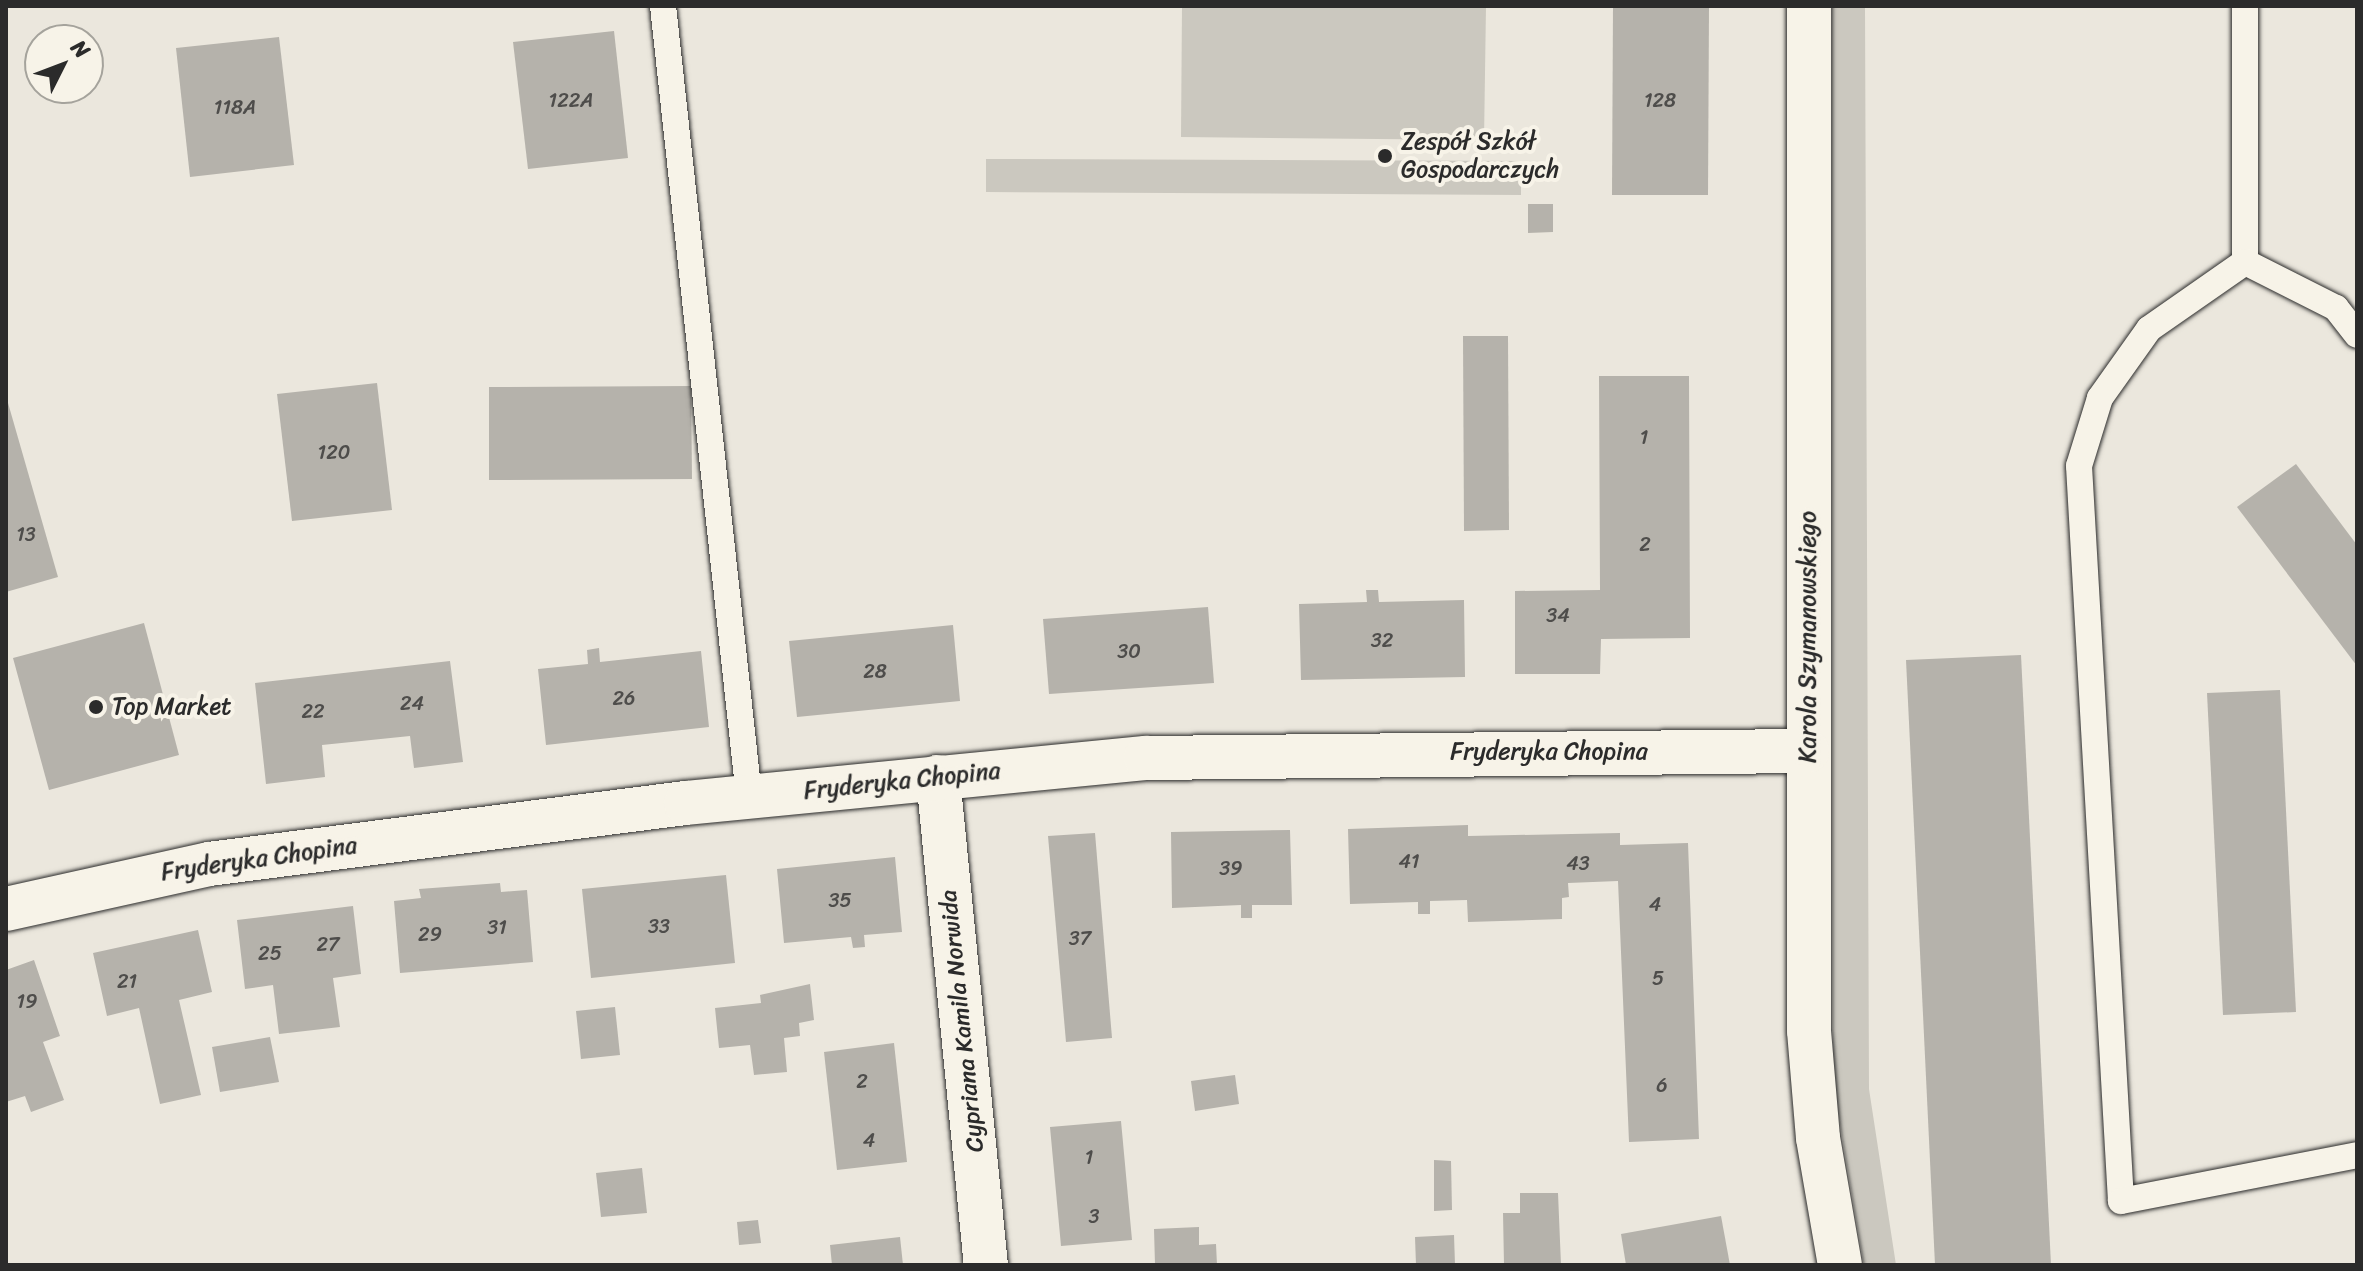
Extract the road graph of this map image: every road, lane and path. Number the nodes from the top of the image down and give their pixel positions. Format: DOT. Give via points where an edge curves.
graph roads {
  1 [pos="663,6"];
  2 [pos="1809,6"];
  3 [pos="2245,6"];
  4 [pos="2245,262"];
  5 [pos="2357,335"];
  6 [pos="1807,751"];
  7 [pos="938,777"];
  8 [pos="749,797"];
  9 [pos="7,905"];
  10 [pos="2357,1155"];
  11 [pos="986,1265"];
  12 [pos="1840,1265"];
  1 -- 8 [label="lane"];
  2 -- 6 [label="street, Karola Szymanowskiego"];
  3 -- 4 [label="lane"];
  4 -- 5 [label="lane" via="2336,308"];
  4 -- 10 [label="lane" via="2149,329 2100,398 2079,466 2121,1201"];
  6 -- 7 [label="street, Fryderyka Chopina" via="1162,758"];
  6 -- 12 [label="street, Karola Szymanowskiego" via="1809,1031 1818,1138"];
  7 -- 8 [label="street, Fryderyka Chopina"];
  7 -- 11 [label="street, Cypriana Kamila Norwida"];
  8 -- 9 [label="street, Fryderyka Chopina" via="191,866"];
}
